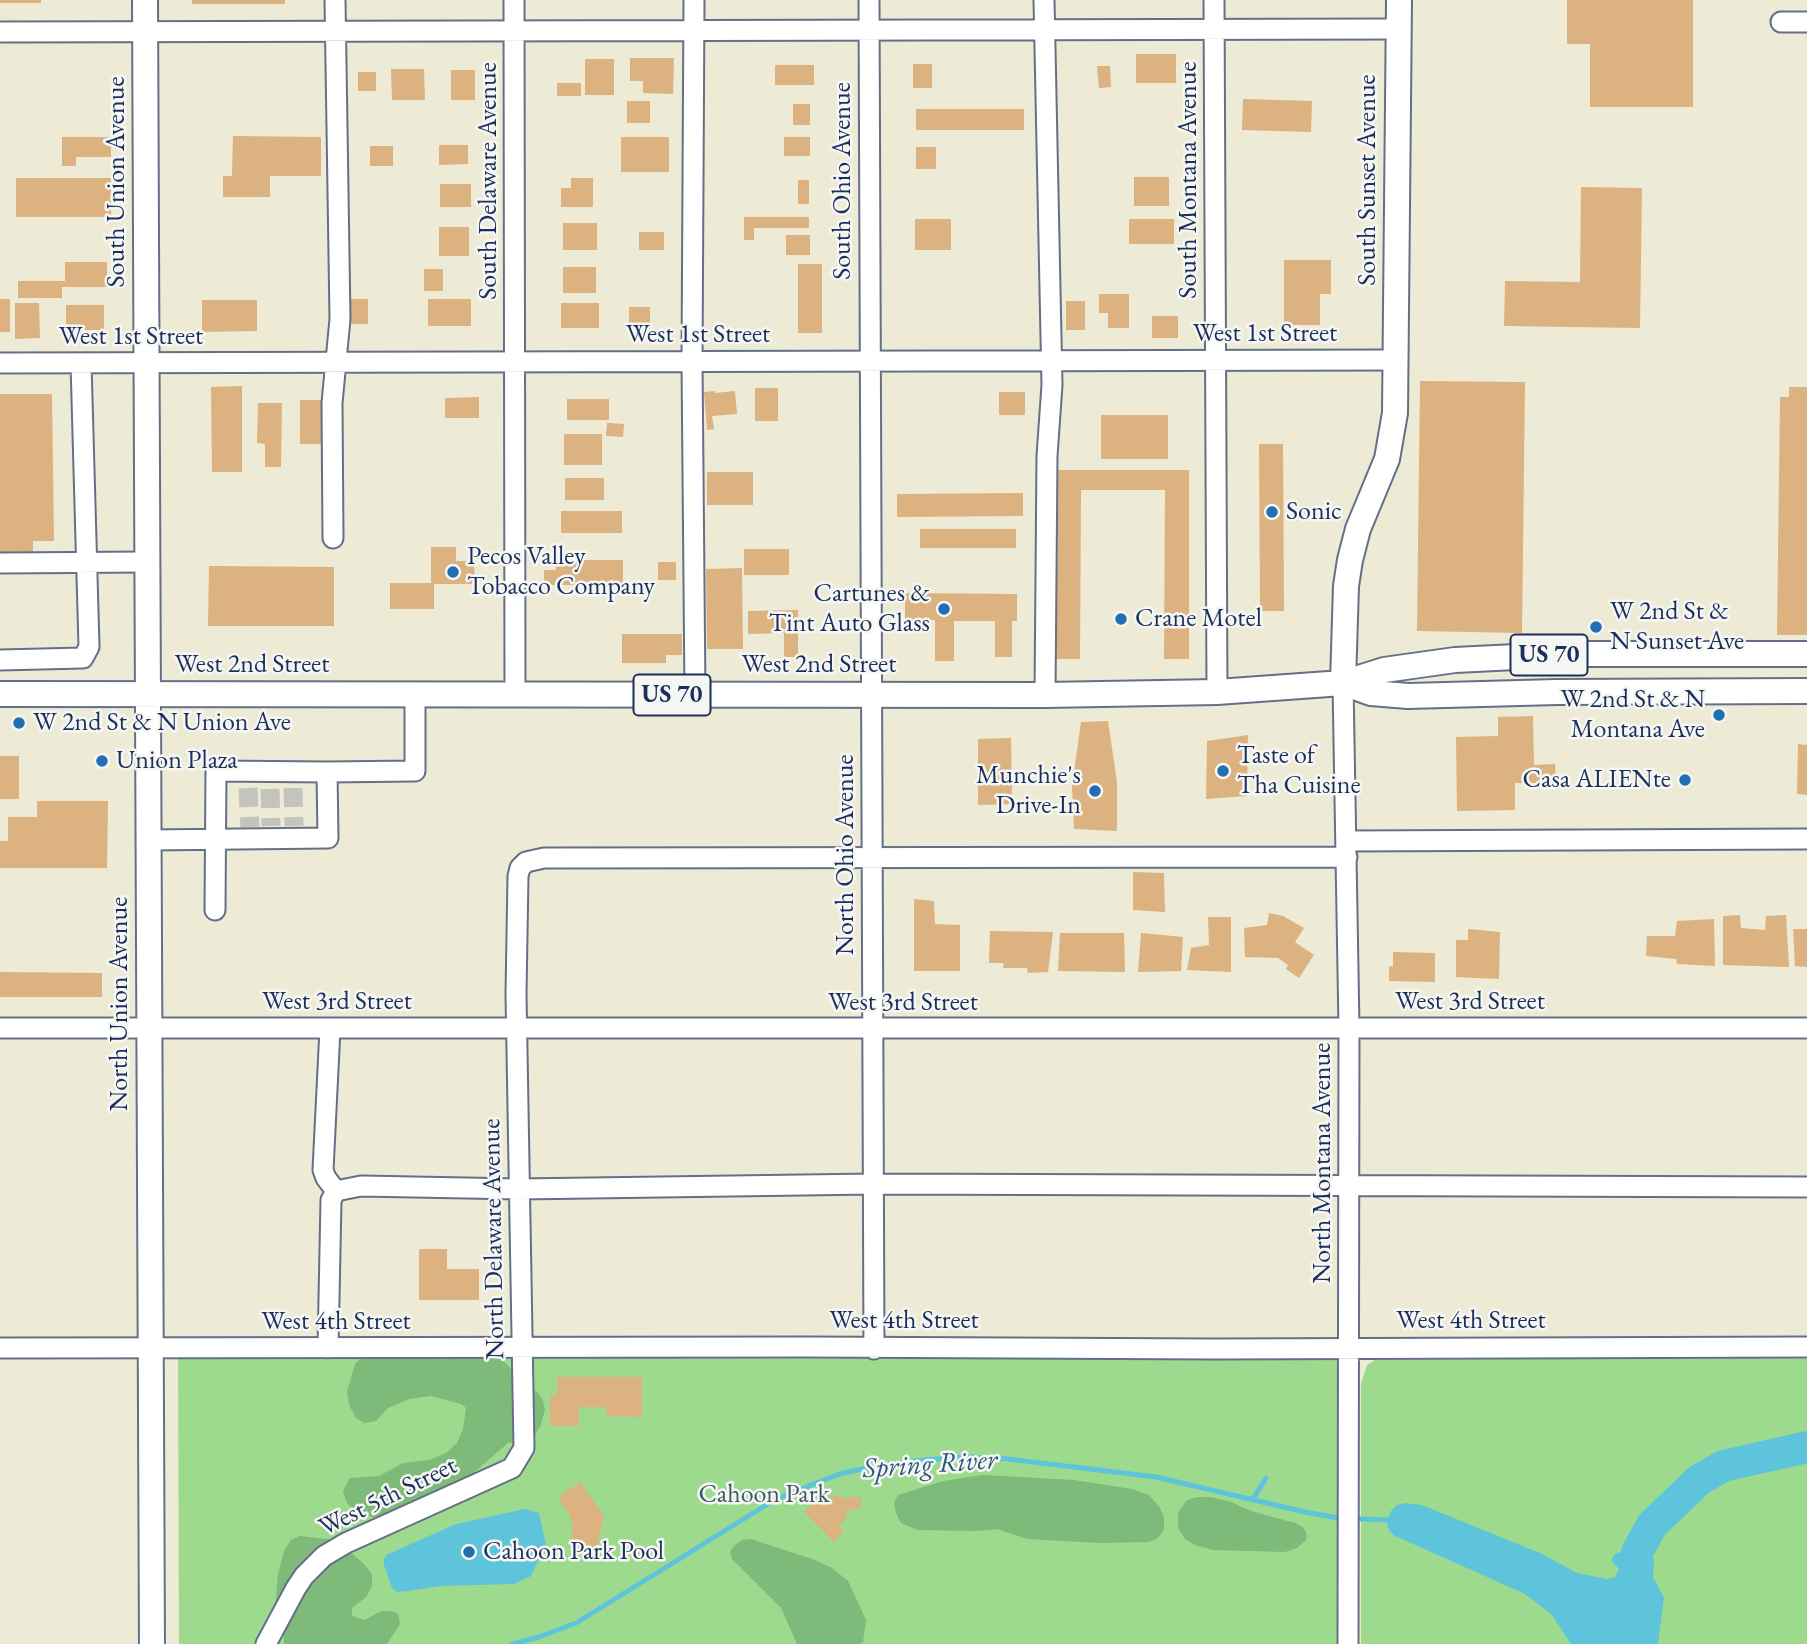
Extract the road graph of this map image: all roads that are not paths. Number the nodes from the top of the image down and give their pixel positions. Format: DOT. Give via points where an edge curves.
graph roads {
  1 [pos="145,0"];
  2 [pos="335,0"];
  3 [pos="514,0"];
  4 [pos="694,0"];
  5 [pos="869,0"];
  6 [pos="1044,0"];
  7 [pos="1214,0"];
  8 [pos="1399,0"];
  9 [pos="1781,22"];
  10 [pos="1807,22"];
  11 [pos="1398,29"];
  12 [pos="869,30"];
  13 [pos="1044,30"];
  14 [pos="1215,30"];
  15 [pos="514,31"];
  16 [pos="694,31"];
  17 [pos="0,32"];
  18 [pos="146,32"];
  19 [pos="335,32"];
  20 [pos="1215,360"];
  21 [pos="1397,360"];
  22 [pos="869,361"];
  23 [pos="1051,361"];
  24 [pos="337,362"];
  25 [pos="516,362"];
  26 [pos="692,362"];
  27 [pos="0,363"];
  28 [pos="81,363"];
  29 [pos="147,363"];
  30 [pos="333,538"];
  31 [pos="148,562"];
  32 [pos="0,563"];
  33 [pos="87,563"];
  34 [pos="1807,654"];
  35 [pos="0,660"];
  36 [pos="1343,682"];
  37 [pos="1807,691"];
  38 [pos="1217,692"];
  39 [pos="0,694"];
  40 [pos="148,694"];
  41 [pos="415,695"];
  42 [pos="515,695"];
  43 [pos="695,695"];
  44 [pos="872,695"];
  45 [pos="1045,695"];
  46 [pos="327,772"];
  47 [pos="215,839"];
  48 [pos="1807,839"];
  49 [pos="149,840"];
  50 [pos="1347,849"];
  51 [pos="872,856"];
  52 [pos="215,910"];
  53 [pos="0,1028"];
  54 [pos="150,1028"];
  55 [pos="1349,1028"];
  56 [pos="1807,1028"];
  57 [pos="330,1029"];
  58 [pos="517,1029"];
  59 [pos="873,1030"];
  60 [pos="873,1184"];
  61 [pos="1350,1187"];
  62 [pos="1807,1187"];
  63 [pos="519,1189"];
  64 [pos="337,1191"];
  65 [pos="521,1347"];
  66 [pos="1350,1347"];
  67 [pos="1807,1347"];
  68 [pos="0,1348"];
  69 [pos="328,1348"];
  70 [pos="151,1349"];
  71 [pos="874,1349"];
  72 [pos="524,1448"];
  73 [pos="152,1644"];
  74 [pos="266,1644"];
  75 [pos="1348,1644"];
  1 -- 18 [label="main road, South Union Avenue"];
  2 -- 19 [label="street"];
  3 -- 15 [label="street, South Delaware Avenue"];
  4 -- 16 [label="street"];
  5 -- 12 [label="street, South Ohio Avenue"];
  6 -- 13 [label="street"];
  7 -- 14 [label="street, South Montana Avenue"];
  8 -- 11 [label="main road, South Sunset Avenue"];
  9 -- 10 [label="street"];
  11 -- 14 [label="street"];
  11 -- 21 [label="main road, South Sunset Avenue"];
  12 -- 13 [label="street"];
  12 -- 16 [label="street"];
  12 -- 22 [label="street, South Ohio Avenue"];
  13 -- 14 [label="street"];
  13 -- 23 [label="street"];
  14 -- 20 [label="street, South Montana Avenue"];
  15 -- 16 [label="street"];
  15 -- 19 [label="street"];
  15 -- 25 [label="street, South Delaware Avenue"];
  16 -- 26 [label="street"];
  17 -- 18 [label="street"];
  18 -- 19 [label="street"];
  18 -- 29 [label="main road, South Union Avenue"];
  19 -- 24 [label="street"];
  20 -- 21 [label="street, West 1st Street"];
  20 -- 23 [label="street, West 1st Street"];
  20 -- 38 [label="street"];
  21 -- 36 [label="main road, South Sunset Avenue" via="1390,449 1350,560"];
  22 -- 23 [label="street, West 1st Street"];
  22 -- 26 [label="street, West 1st Street"];
  22 -- 44 [label="street, North Ohio Avenue"];
  23 -- 45 [label="street"];
  24 -- 25 [label="street, West 1st Street"];
  24 -- 29 [label="street, West 1st Street"];
  24 -- 30 [label="street" via="332,402"];
  25 -- 26 [label="street, West 1st Street"];
  25 -- 42 [label="street"];
  26 -- 43 [label="street"];
  27 -- 28 [label="street, West 1st Street"];
  28 -- 29 [label="street, West 1st Street"];
  28 -- 33 [label="street"];
  29 -- 31 [label="main road, North Union Avenue"];
  31 -- 33 [label="street"];
  31 -- 40 [label="main road, North Union Avenue"];
  32 -- 33 [label="street"];
  33 -- 35 [label="street" via="89,648 83,658"];
  34 -- 36 [label="main road, West 2nd Street / US 70" via="1577,654 1455,660 1384,670"];
  36 -- 37 [label="main road, West 2nd Street / US 70" via="1371,693 1408,696"];
  36 -- 38 [label="main road, West 2nd Street / US 70"];
  36 -- 50 [label="street, North Montana Avenue"];
  38 -- 45 [label="main road, West 2nd Street / US 70"];
  39 -- 40 [label="main road, West 2nd Street / US 70"];
  40 -- 41 [label="main road, West 2nd Street / US 70"];
  40 -- 49 [label="main road, North Union Avenue"];
  41 -- 42 [label="main road, West 2nd Street / US 70"];
  41 -- 46 [label="street" via="415,771"];
  42 -- 43 [label="main road, West 2nd Street / US 70"];
  43 -- 44 [label="main road, West 2nd Street / US 70"];
  44 -- 45 [label="main road, West 2nd Street / US 70"];
  44 -- 51 [label="street, North Ohio Avenue"];
  46 -- 47 [label="street" via="328,838 294,832"];
  46 -- 47 [label="street" via="293,780 248,780 216,771"];
  47 -- 49 [label="street"];
  47 -- 52 [label="street"];
  48 -- 50 [label="street"];
  49 -- 54 [label="main road, North Union Avenue"];
  50 -- 51 [label="street"];
  50 -- 55 [label="street, North Montana Avenue"];
  51 -- 58 [label="street, North Delaware Avenue" via="532,858 518,876"];
  51 -- 59 [label="street, North Ohio Avenue"];
  53 -- 54 [label="street, West 3rd Street"];
  54 -- 57 [label="street, West 3rd Street"];
  54 -- 70 [label="main road, North Union Avenue"];
  55 -- 56 [label="street, West 3rd Street"];
  55 -- 59 [label="street, West 3rd Street"];
  55 -- 61 [label="street, North Montana Avenue"];
  57 -- 58 [label="street, West 3rd Street"];
  57 -- 64 [label="street" via="323,1170"];
  58 -- 59 [label="street, West 3rd Street"];
  58 -- 63 [label="street, North Delaware Avenue"];
  59 -- 60 [label="street, North Ohio Avenue"];
  60 -- 61 [label="street"];
  60 -- 63 [label="street"];
  60 -- 71 [label="street, North Ohio Avenue"];
  61 -- 62 [label="street"];
  61 -- 66 [label="street, North Montana Avenue"];
  63 -- 64 [label="street" via="361,1186"];
  63 -- 65 [label="street, North Delaware Avenue"];
  64 -- 69 [label="street" via="330,1210"];
  65 -- 69 [label="street, West 4th Street"];
  65 -- 71 [label="street, West 4th Street"];
  65 -- 72 [label="street, North Delaware Avenue"];
  66 -- 67 [label="street, West 4th Street"];
  66 -- 71 [label="street, West 4th Street"];
  66 -- 75 [label="street, North Montana Avenue"];
  68 -- 70 [label="street, West 4th Street"];
  69 -- 70 [label="street, West 4th Street"];
  70 -- 73 [label="main road, North Union Avenue"];
  72 -- 74 [label="street, West 5th Street" via="512,1468 324,1556 296,1588"];
}
